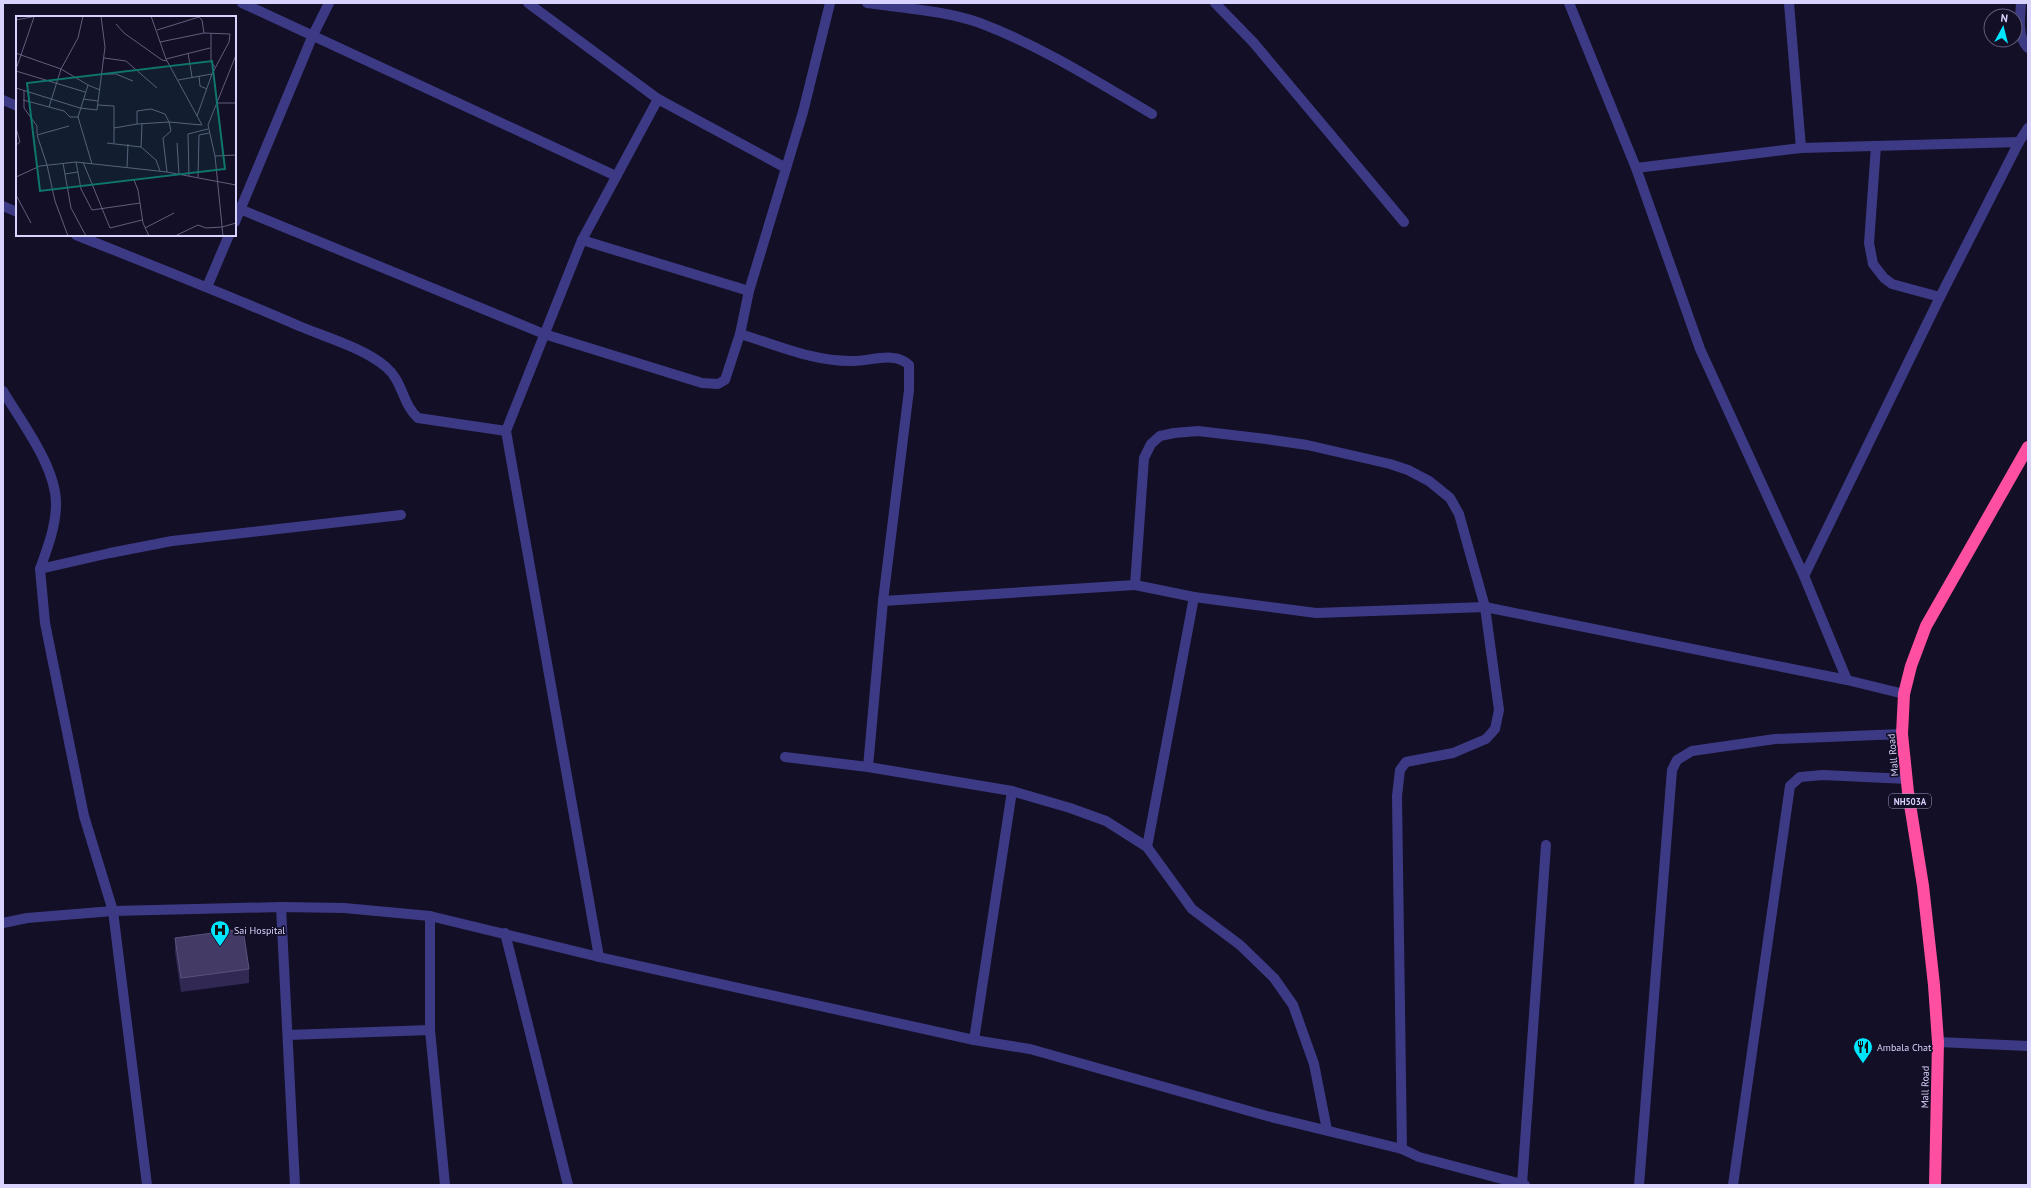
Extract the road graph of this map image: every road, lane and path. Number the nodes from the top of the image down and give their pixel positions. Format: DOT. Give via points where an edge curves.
graph roads {
  1 [pos="242,3"];
  2 [pos="329,3"];
  3 [pos="528,3"];
  4 [pos="830,3"];
  5 [pos="867,3"];
  6 [pos="1215,3"];
  7 [pos="1569,3"];
  8 [pos="1789,3"];
  9 [pos="2021,3"];
  10 [pos="313,35"];
  11 [pos="2028,48"];
  12 [pos="658,99"];
  13 [pos="3,100"];
  14 [pos="16,106"];
  15 [pos="1152,114"];
  16 [pos="2028,128"];
  17 [pos="2019,142"];
  18 [pos="1876,146"];
  19 [pos="1802,148"];
  20 [pos="786,168"];
  21 [pos="1636,168"];
  22 [pos="616,176"];
  23 [pos="3,206"];
  24 [pos="238,208"];
  25 [pos="16,212"];
  26 [pos="1404,222"];
  27 [pos="79,236"];
  28 [pos="229,236"];
  29 [pos="582,240"];
  30 [pos="207,287"];
  31 [pos="749,291"];
  32 [pos="1940,298"];
  33 [pos="544,334"];
  34 [pos="740,334"];
  35 [pos="3,391"];
  36 [pos="506,430"];
  37 [pos="2028,447"];
  38 [pos="2024,460"];
  39 [pos="400,515"];
  40 [pos="40,569"];
  41 [pos="1804,576"];
  42 [pos="1135,584"];
  43 [pos="1194,597"];
  44 [pos="883,601"];
  45 [pos="1486,607"];
  46 [pos="1847,680"];
  47 [pos="1904,694"];
  48 [pos="1902,734"];
  49 [pos="785,757"];
  50 [pos="868,767"];
  51 [pos="1907,779"];
  52 [pos="1012,791"];
  53 [pos="1546,845"];
  54 [pos="1147,847"];
  55 [pos="281,907"];
  56 [pos="113,912"];
  57 [pos="430,916"];
  58 [pos="3,923"];
  59 [pos="505,933"];
  60 [pos="599,957"];
  61 [pos="430,1030"];
  62 [pos="288,1035"];
  63 [pos="974,1040"];
  64 [pos="1938,1042"];
  65 [pos="2028,1046"];
  66 [pos="1327,1130"];
  67 [pos="1402,1149"];
  68 [pos="147,1185"];
  69 [pos="295,1185"];
  70 [pos="445,1185"];
  71 [pos="568,1185"];
  72 [pos="1523,1185"];
  73 [pos="1639,1185"];
  74 [pos="1734,1185"];
  75 [pos="1935,1185"];
  1 -- 10 [label="street"];
  2 -- 10 [label="street"];
  3 -- 12 [label="street"];
  4 -- 20 [label="street" via="804,112"];
  5 -- 15 [label="street" via="930,11 979,23 1046,52"];
  6 -- 26 [label="street" via="1253,42"];
  7 -- 21 [label="street"];
  8 -- 19 [label="street"];
  9 -- 11 [label="street" via="2021,34"];
  10 -- 22 [label="street"];
  10 -- 24 [label="street"];
  12 -- 20 [label="street"];
  12 -- 22 [label="street"];
  13 -- 14 [label="street"];
  16 -- 17 [label="street"];
  17 -- 18 [label="street"];
  17 -- 32 [label="street"];
  18 -- 19 [label="street"];
  18 -- 32 [label="street" via="1869,243 1873,264 1892,284"];
  19 -- 21 [label="street"];
  20 -- 31 [label="street"];
  21 -- 41 [label="street" via="1700,349"];
  22 -- 29 [label="street"];
  23 -- 25 [label="street"];
  24 -- 33 [label="street"];
  27 -- 30 [label="street"];
  28 -- 30 [label="street"];
  29 -- 31 [label="street"];
  29 -- 33 [label="street"];
  30 -- 36 [label="street" via="360,351 378,361 395,377 407,404 418,418"];
  31 -- 34 [label="street"];
  32 -- 41 [label="street"];
  33 -- 34 [label="street" via="712,384 725,380"];
  33 -- 36 [label="street"];
  34 -- 44 [label="street" via="816,358 853,362 891,357 900,358 909,365 909,390"];
  35 -- 40 [label="street" via="51,471 55,486 54,523"];
  36 -- 60 [label="street"];
  37 -- 38 [label="highway, Mall Road / NH503A"];
  38 -- 47 [label="highway, Mall Road / NH503A" via="1926,626"];
  39 -- 40 [label="street" via="172,541 110,552"];
  40 -- 56 [label="street" via="45,623 84,816"];
  41 -- 46 [label="street"];
  42 -- 43 [label="street"];
  42 -- 44 [label="street"];
  42 -- 45 [label="street" via="1144,458 1151,444 1160,436 1198,431 1307,445 1390,464 1429,480 1450,498 1459,514"];
  43 -- 45 [label="street" via="1316,613"];
  43 -- 54 [label="street"];
  44 -- 50 [label="street"];
  45 -- 46 [label="street"];
  45 -- 67 [label="street" via="1499,710 1495,728 1486,739 1453,754 1406,762 1400,770 1398,782"];
  46 -- 47 [label="street"];
  47 -- 48 [label="highway, Mall Road / NH503A"];
  48 -- 51 [label="highway, Mall Road / NH503A"];
  48 -- 73 [label="street" via="1775,739 1692,750 1677,760 1672,770"];
  49 -- 50 [label="street"];
  50 -- 52 [label="street"];
  51 -- 64 [label="highway, Mall Road / NH503A" via="1923,886"];
  51 -- 74 [label="street" via="1823,775 1800,777 1790,786"];
  52 -- 54 [label="street" via="1106,821"];
  52 -- 63 [label="street"];
  53 -- 72 [label="street"];
  54 -- 66 [label="street" via="1192,909 1240,945 1274,978 1293,1005 1314,1064"];
  55 -- 56 [label="street"];
  55 -- 57 [label="street" via="344,908"];
  55 -- 62 [label="street"];
  56 -- 58 [label="street" via="27,918"];
  56 -- 68 [label="street"];
  57 -- 59 [label="street"];
  57 -- 61 [label="street"];
  59 -- 60 [label="street"];
  59 -- 71 [label="street"];
  60 -- 63 [label="street"];
  61 -- 62 [label="street"];
  61 -- 70 [label="street"];
  62 -- 69 [label="street"];
  63 -- 66 [label="street" via="1030,1049 1267,1116"];
  64 -- 65 [label="street"];
  64 -- 75 [label="highway, Mall Road / NH503A"];
  66 -- 67 [label="street"];
  67 -- 72 [label="street" via="1419,1157"];
}
